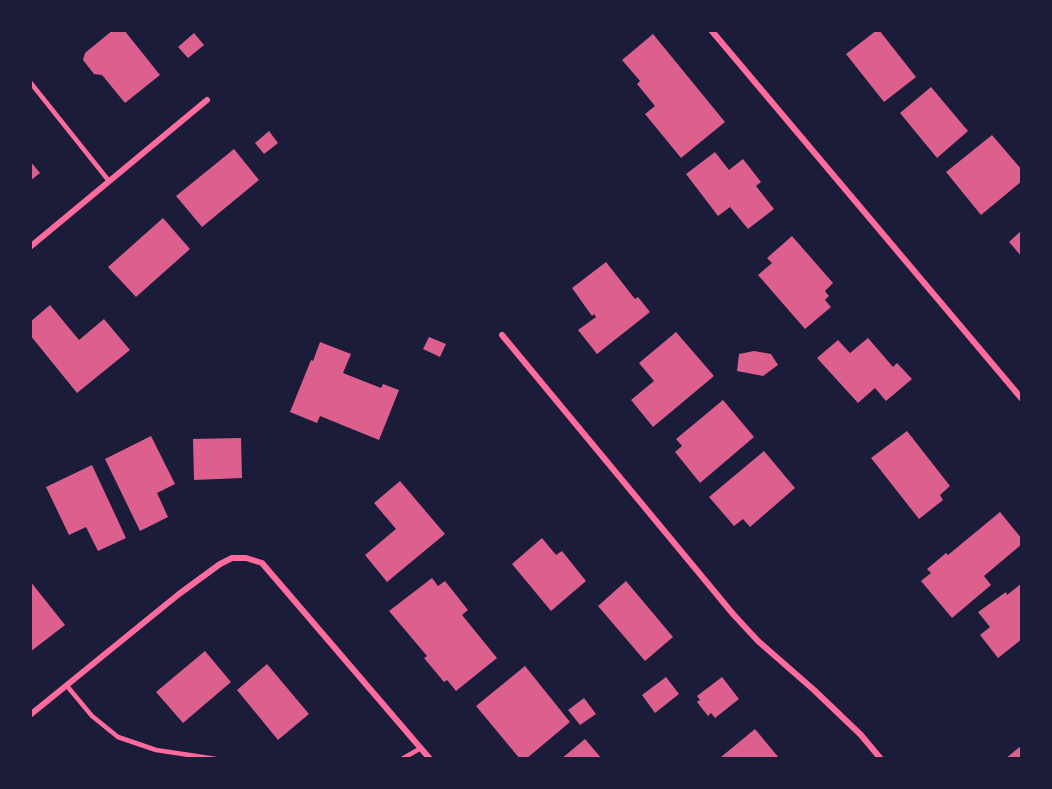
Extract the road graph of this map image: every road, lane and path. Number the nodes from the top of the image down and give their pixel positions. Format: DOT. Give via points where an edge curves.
graph roads {
  1 [pos="711,30"];
  2 [pos="30,82"];
  3 [pos="207,100"];
  4 [pos="109,181"];
  5 [pos="30,247"];
  6 [pos="502,335"];
  7 [pos="1022,399"];
  8 [pos="68,686"];
  9 [pos="30,715"];
  10 [pos="421,748"];
  11 [pos="216,759"];
  12 [pos="402,759"];
  13 [pos="430,759"];
  14 [pos="881,759"];
  1 -- 7 [label="street"];
  2 -- 4 [label="lane"];
  3 -- 4 [label="street"];
  4 -- 5 [label="street"];
  6 -- 14 [label="street" via="733,614 854,728"];
  8 -- 9 [label="street"];
  8 -- 10 [label="street" via="220,564 232,558 246,558 262,563"];
  8 -- 11 [label="lane" via="92,716 118,737 156,750"];
  10 -- 12 [label="lane"];
  10 -- 13 [label="street"];
}
